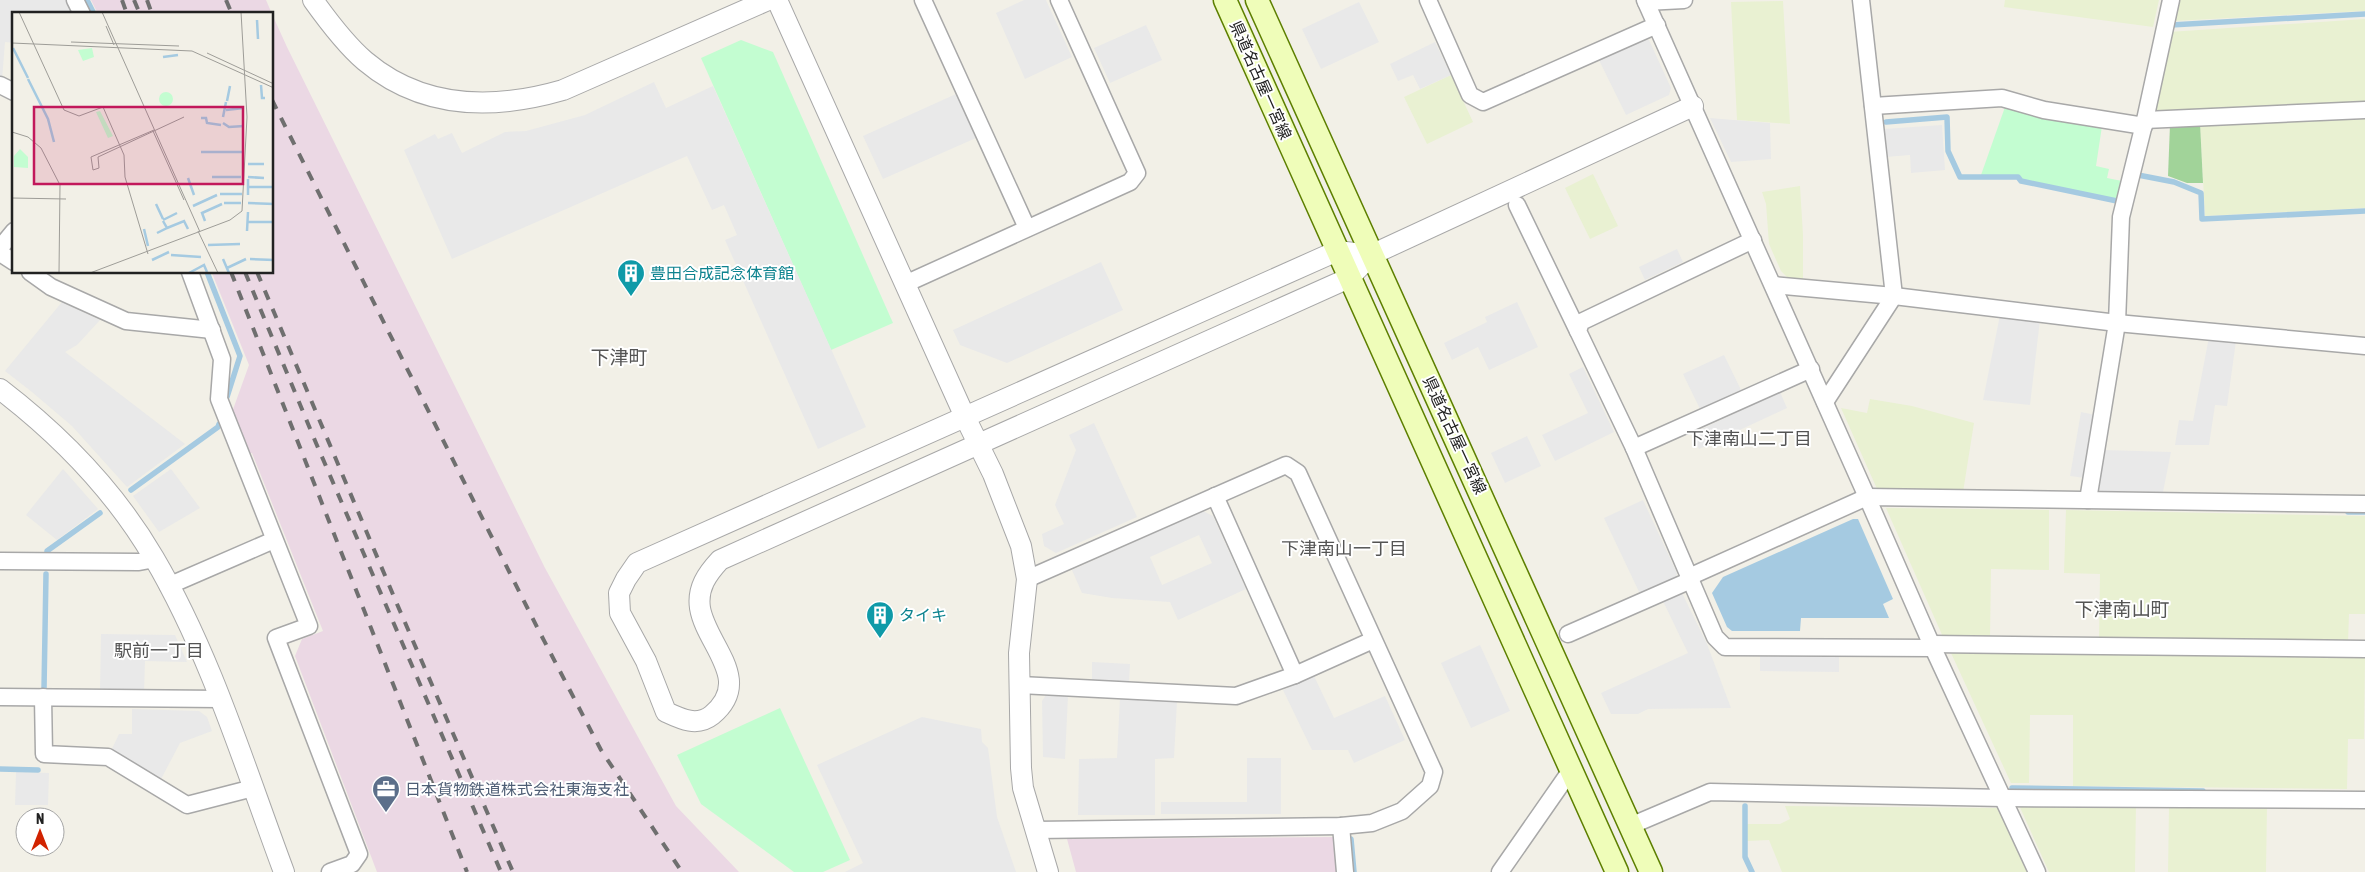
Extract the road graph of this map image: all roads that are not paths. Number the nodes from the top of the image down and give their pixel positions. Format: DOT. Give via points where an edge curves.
graph roads {
  1 [pos="312,0"];
  2 [pos="768,0"];
  3 [pos="776,0"];
  4 [pos="923,0"];
  5 [pos="1059,0"];
  6 [pos="1225,0"];
  7 [pos="1257,0"];
  8 [pos="1428,0"];
  9 [pos="1684,0"];
  10 [pos="1861,0"];
  11 [pos="2171,0"];
  12 [pos="1646,1"];
  13 [pos="1657,25"];
  14 [pos="0,86"];
  15 [pos="12,91"];
  16 [pos="1693,106"];
  17 [pos="1873,106"];
  18 [pos="2365,110"];
  19 [pos="2145,123"];
  20 [pos="1517,205"];
  21 [pos="1027,228"];
  22 [pos="12,233"];
  23 [pos="1753,240"];
  24 [pos="0,248"];
  25 [pos="1337,251"];
  26 [pos="0,253"];
  27 [pos="1371,255"];
  28 [pos="12,261"];
  29 [pos="33,274"];
  30 [pos="191,274"];
  31 [pos="1349,278"];
  32 [pos="904,284"];
  33 [pos="1773,286"];
  34 [pos="1894,296"];
  35 [pos="2117,323"];
  36 [pos="212,330"];
  37 [pos="1578,331"];
  38 [pos="2365,346"];
  39 [pos="1811,369"];
  40 [pos="0,389"];
  41 [pos="1826,402"];
  42 [pos="965,417"];
  43 [pos="978,444"];
  44 [pos="1634,448"];
  45 [pos="1215,496"];
  46 [pos="1868,497"];
  47 [pos="2088,500"];
  48 [pos="2365,504"];
  49 [pos="274,540"];
  50 [pos="154,558"];
  51 [pos="0,561"];
  52 [pos="1690,578"];
  53 [pos="1027,579"];
  54 [pos="168,586"];
  55 [pos="1568,634"];
  56 [pos="1374,640"];
  57 [pos="1932,646"];
  58 [pos="2365,649"];
  59 [pos="1295,675"];
  60 [pos="1020,685"];
  61 [pos="0,697"];
  62 [pos="43,697"];
  63 [pos="221,700"];
  64 [pos="1571,770"];
  65 [pos="253,788"];
  66 [pos="2004,798"];
  67 [pos="2365,800"];
  68 [pos="1341,826"];
  69 [pos="1630,826"];
  70 [pos="1035,830"];
  71 [pos="284,872"];
  72 [pos="330,872"];
  73 [pos="1048,872"];
  74 [pos="1345,872"];
  75 [pos="1500,872"];
  76 [pos="1617,872"];
  77 [pos="1651,872"];
  78 [pos="2037,872"];
  1 -- 2 [label="street" via="364,60 388,78 444,100 484,104 529,100 563,90"];
  3 -- 32 [label="street"];
  4 -- 21 [label="street"];
  5 -- 21 [label="street" via="1137,174 1130,182"];
  6 -- 25 [label="main road, 県道名古屋一宮線"];
  7 -- 27 [label="main road, 県道名古屋一宮線"];
  8 -- 13 [label="street" via="1470,95 1483,102"];
  9 -- 12 [label="street"];
  10 -- 17 [label="street"];
  11 -- 19 [label="street"];
  12 -- 13 [label="street"];
  13 -- 16 [label="street"];
  14 -- 15 [label="street"];
  16 -- 23 [label="street"];
  16 -- 27 [label="street"];
  17 -- 19 [label="street" via="2002,98 2044,110"];
  17 -- 34 [label="street"];
  18 -- 19 [label="street"];
  19 -- 35 [label="street" via="2120,217"];
  20 -- 37 [label="street"];
  21 -- 32 [label="street"];
  22 -- 24 [label="street"];
  23 -- 33 [label="street"];
  23 -- 37 [label="street" via="1581,322"];
  25 -- 27 [label="street"];
  25 -- 31 [label="main road, 県道名古屋一宮線"];
  25 -- 42 [label="street"];
  26 -- 28 [label="street"];
  27 -- 31 [label="street"];
  27 -- 69 [label="main road, 県道名古屋一宮線"];
  29 -- 36 [label="street" via="51,287 126,321"];
  30 -- 36 [label="street"];
  31 -- 43 [label="street"];
  31 -- 64 [label="main road, 県道名古屋一宮線"];
  32 -- 42 [label="street"];
  33 -- 34 [label="street"];
  33 -- 39 [label="street"];
  34 -- 35 [label="street"];
  34 -- 41 [label="street"];
  35 -- 38 [label="street"];
  35 -- 47 [label="street"];
  36 -- 49 [label="street" via="222,359 219,398"];
  37 -- 44 [label="street"];
  39 -- 41 [label="street"];
  39 -- 44 [label="street"];
  40 -- 50 [label="street" via="56,436 112,499"];
  41 -- 46 [label="street"];
  42 -- 43 [label="street"];
  42 -- 43 [label="street" via="637,564 619,593 620,613 646,661 666,712 685,722 706,720 721,707 729,689 726,664 700,609 700,593 706,575 720,560"];
  43 -- 53 [label="street" via="1021,546"];
  44 -- 52 [label="street"];
  45 -- 53 [label="street"];
  45 -- 56 [label="street" via="1286,464 1298,473"];
  45 -- 59 [label="street"];
  46 -- 47 [label="street"];
  46 -- 52 [label="street"];
  46 -- 57 [label="street"];
  47 -- 48 [label="street"];
  49 -- 54 [label="street"];
  49 -- 72 [label="street" via="309,626 276,638 359,854 352,864"];
  50 -- 51 [label="street" via="139,562"];
  50 -- 54 [label="street"];
  52 -- 55 [label="street"];
  52 -- 57 [label="street" via="1715,637 1725,647"];
  53 -- 60 [label="street" via="1018,653"];
  54 -- 63 [label="street"];
  56 -- 59 [label="street"];
  56 -- 68 [label="street" via="1434,772 1430,786 1402,811 1372,823"];
  57 -- 58 [label="street"];
  57 -- 66 [label="street"];
  59 -- 60 [label="street" via="1236,696"];
  60 -- 70 [label="street" via="1019,741 1023,788"];
  61 -- 62 [label="street"];
  62 -- 63 [label="street"];
  62 -- 65 [label="street" via="44,754 108,757 187,805"];
  63 -- 65 [label="street"];
  64 -- 75 [label="street"];
  64 -- 76 [label="main road, 県道名古屋一宮線"];
  65 -- 71 [label="street"];
  66 -- 67 [label="street"];
  66 -- 69 [label="street" via="1710,792"];
  66 -- 78 [label="street"];
  68 -- 70 [label="street"];
  68 -- 74 [label="street"];
  69 -- 77 [label="main road, 県道名古屋一宮線"];
  70 -- 73 [label="street"];
}
